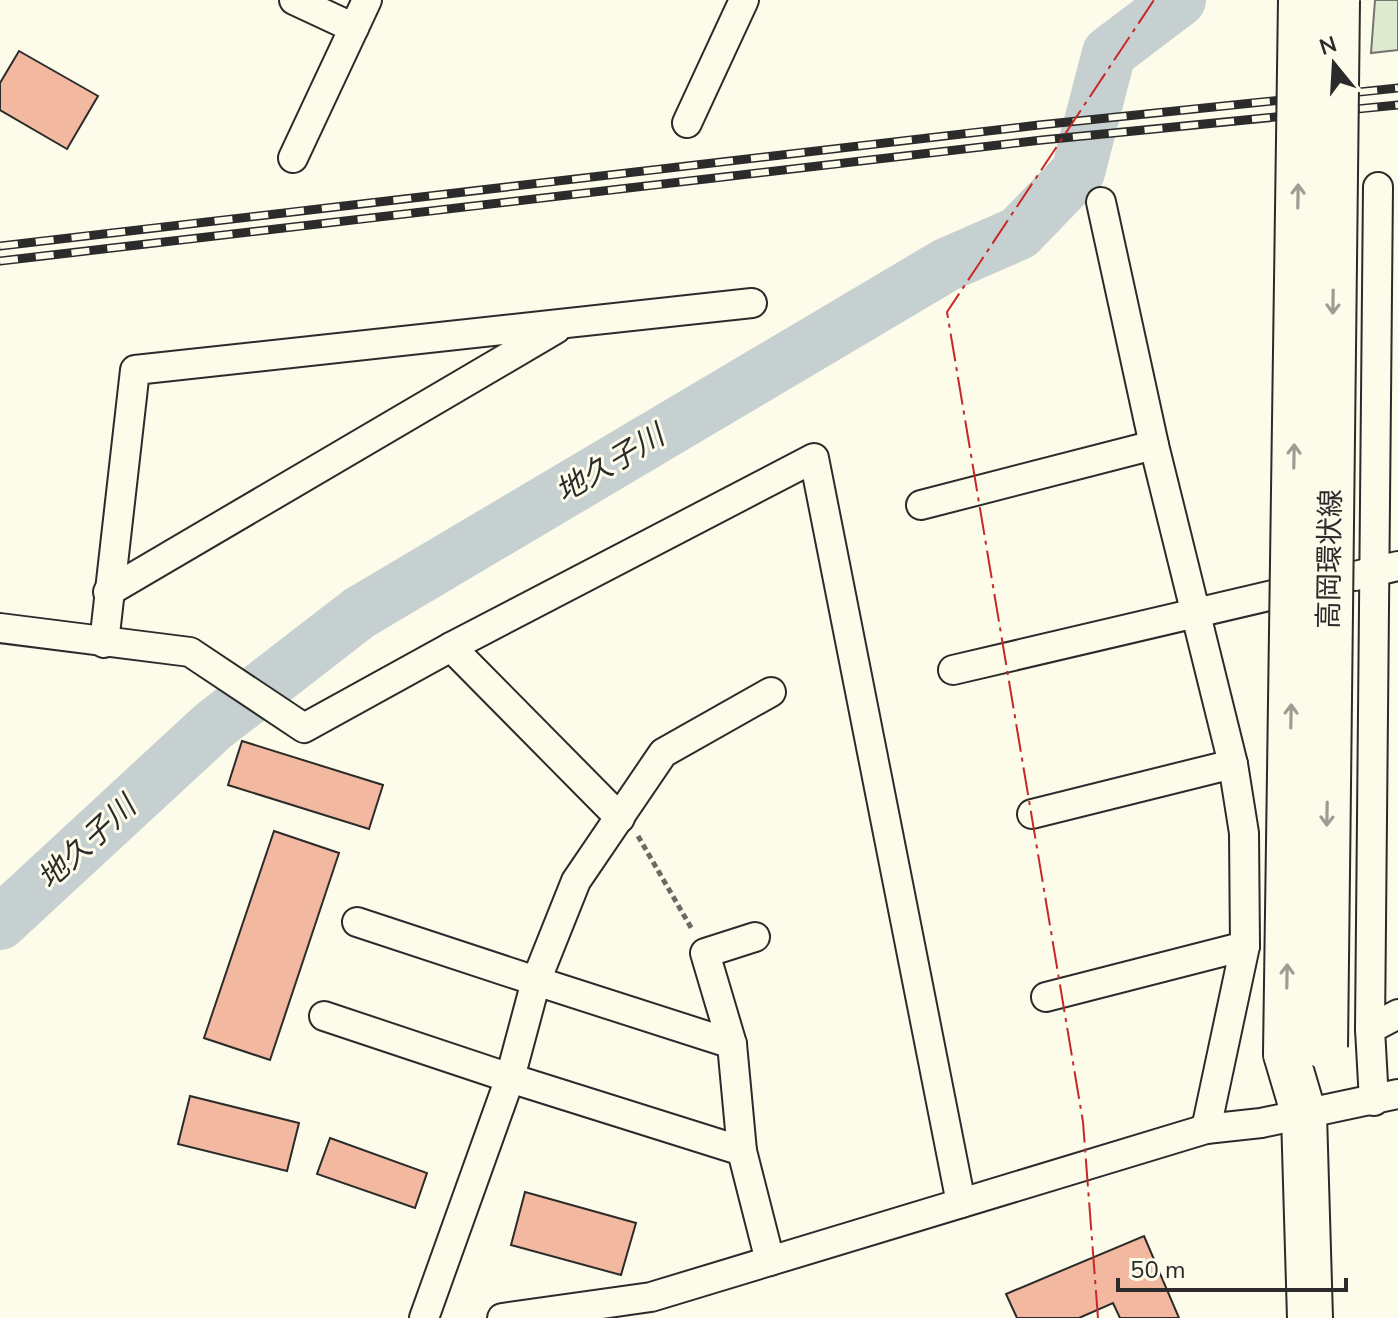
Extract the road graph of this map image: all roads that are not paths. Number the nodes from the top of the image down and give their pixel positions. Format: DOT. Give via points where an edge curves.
graph roads {
  1 [pos="294,0"];
  2 [pos="367,0"];
  3 [pos="744,0"];
  4 [pos="1301,0"];
  5 [pos="1337,0"];
  6 [pos="354,28"];
  7 [pos="687,123"];
  8 [pos="293,158"];
  9 [pos="1378,187"];
  10 [pos="1101,202"];
  11 [pos="752,303"];
  12 [pos="565,323"];
  13 [pos="1154,445"];
  14 [pos="921,505"];
  15 [pos="1385,569"];
  16 [pos="108,592"];
  17 [pos="1195,613"];
  18 [pos="0,628"];
  19 [pos="104,643"];
  20 [pos="451,647"];
  21 [pos="953,670"];
  22 [pos="771,692"];
  23 [pos="1385,759"];
  24 [pos="1233,764"];
  25 [pos="1032,814"];
  26 [pos="620,818"];
  27 [pos="357,922"];
  28 [pos="755,937"];
  29 [pos="1245,946"];
  30 [pos="536,981"];
  31 [pos="1046,997"];
  32 [pos="1398,1014"];
  33 [pos="324,1016"];
  34 [pos="1370,1029"];
  35 [pos="732,1044"];
  36 [pos="1306,1051"];
  37 [pos="510,1078"];
  38 [pos="1386,1098"];
  39 [pos="1304,1115"];
  40 [pos="1206,1129"];
  41 [pos="742,1151"];
  42 [pos="961,1203"];
  43 [pos="770,1261"];
  44 [pos="424,1318"];
  45 [pos="502,1318"];
  46 [pos="1310,1318"];
  1 -- 6 [label="street"];
  2 -- 6 [label="street"];
  3 -- 7 [label="street"];
  36 -- 4 [label="main road, 高岡環状線, one-way, bridge"];
  5 -- 36 [label="main road, 高岡環状線, one-way, bridge"];
  6 -- 8 [label="street"];
  9 -- 15 [label="street"];
  10 -- 13 [label="street"];
  11 -- 12 [label="street"];
  12 -- 16 [label="street"];
  12 -- 16 [label="street" via="135,370"];
  13 -- 14 [label="street"];
  13 -- 17 [label="street"];
  15 -- 17 [label="street"];
  15 -- 23 [label="street"];
  16 -- 19 [label="street"];
  17 -- 21 [label="street"];
  17 -- 24 [label="street"];
  18 -- 19 [label="street"];
  19 -- 20 [label="street" via="190,652 304,728"];
  20 -- 26 [label="street"];
  20 -- 42 [label="street" via="814,458"];
  22 -- 26 [label="street" via="663,753"];
  23 -- 34 [label="street"];
  24 -- 25 [label="street"];
  24 -- 29 [label="street" via="1244,833"];
  26 -- 30 [label="street" via="576,881"];
  27 -- 30 [label="street"];
  28 -- 35 [label="street" via="705,953"];
  29 -- 31 [label="street"];
  29 -- 40 [label="street"];
  30 -- 35 [label="street"];
  30 -- 37 [label="street"];
  32 -- 34 [label="street"];
  33 -- 37 [label="street"];
  34 -- 38 [label="street"];
  35 -- 41 [label="street"];
  36 -- 39 [label="main road, 高岡環状線"];
  37 -- 41 [label="street"];
  37 -- 44 [label="street"];
  38 -- 39 [label="street"];
  39 -- 40 [label="street"];
  39 -- 46 [label="main road, 高岡環状線"];
  40 -- 42 [label="street"];
  41 -- 43 [label="street"];
  42 -- 43 [label="street"];
  43 -- 45 [label="street" via="651,1297"];
}
